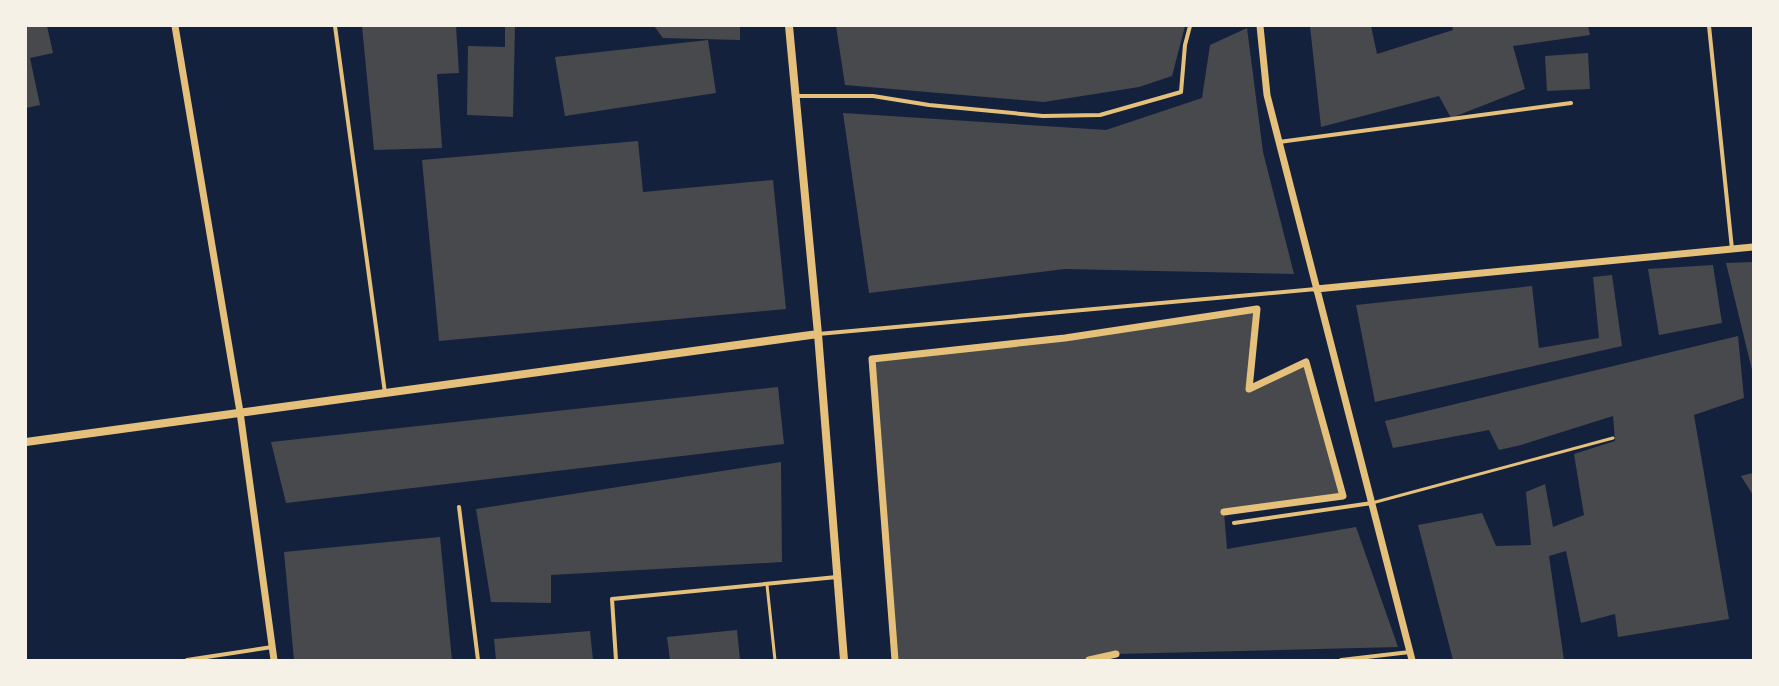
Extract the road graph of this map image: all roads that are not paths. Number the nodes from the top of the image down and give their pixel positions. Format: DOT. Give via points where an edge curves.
graph roads {
  1 [pos="176,26"];
  2 [pos="335,26"];
  3 [pos="789,26"];
  4 [pos="1190,26"];
  5 [pos="1260,26"];
  6 [pos="1710,26"];
  7 [pos="796,96"];
  8 [pos="1571,103"];
  9 [pos="1278,142"];
  10 [pos="1753,247"];
  11 [pos="1732,249"];
  12 [pos="1316,289"];
  13 [pos="818,334"];
  14 [pos="385,394"];
  15 [pos="240,412"];
  16 [pos="1613,438"];
  17 [pos="26,442"];
  18 [pos="1372,504"];
  19 [pos="459,507"];
  20 [pos="1224,512"];
  21 [pos="1234,523"];
  22 [pos="837,577"];
  23 [pos="767,585"];
  24 [pos="273,647"];
  25 [pos="1116,654"];
  26 [pos="1411,656"];
  27 [pos="187,660"];
  28 [pos="274,660"];
  29 [pos="478,660"];
  30 [pos="616,660"];
  31 [pos="775,660"];
  32 [pos="844,660"];
  33 [pos="895,660"];
  34 [pos="1089,660"];
  35 [pos="1341,660"];
  1 -- 15 [label="street"];
  2 -- 14 [label="street"];
  3 -- 7 [label="main road"];
  4 -- 7 [label="street" via="1185,45 1181,92 1100,115 1043,116 929,105 873,96"];
  5 -- 9 [label="street" via="1267,95"];
  6 -- 11 [label="street"];
  7 -- 13 [label="main road"];
  8 -- 9 [label="street"];
  9 -- 12 [label="street"];
  10 -- 11 [label="street"];
  11 -- 12 [label="street"];
  12 -- 13 [label="street"];
  12 -- 18 [label="street"];
  13 -- 14 [label="main road"];
  13 -- 22 [label="main road"];
  14 -- 15 [label="main road"];
  15 -- 17 [label="main road"];
  15 -- 24 [label="street"];
  16 -- 18 [label="lane"];
  18 -- 21 [label="street"];
  18 -- 26 [label="street"];
  19 -- 29 [label="street"];
  20 -- 33 [label="street" via="1343,496 1306,362 1249,389 1257,309 1065,338 872,359"];
  22 -- 23 [label="street"];
  22 -- 32 [label="main road"];
  23 -- 30 [label="street" via="612,599"];
  23 -- 31 [label="lane"];
  24 -- 27 [label="street"];
  24 -- 28 [label="street"];
  25 -- 34 [label="street"];
  26 -- 35 [label="street"];
}
